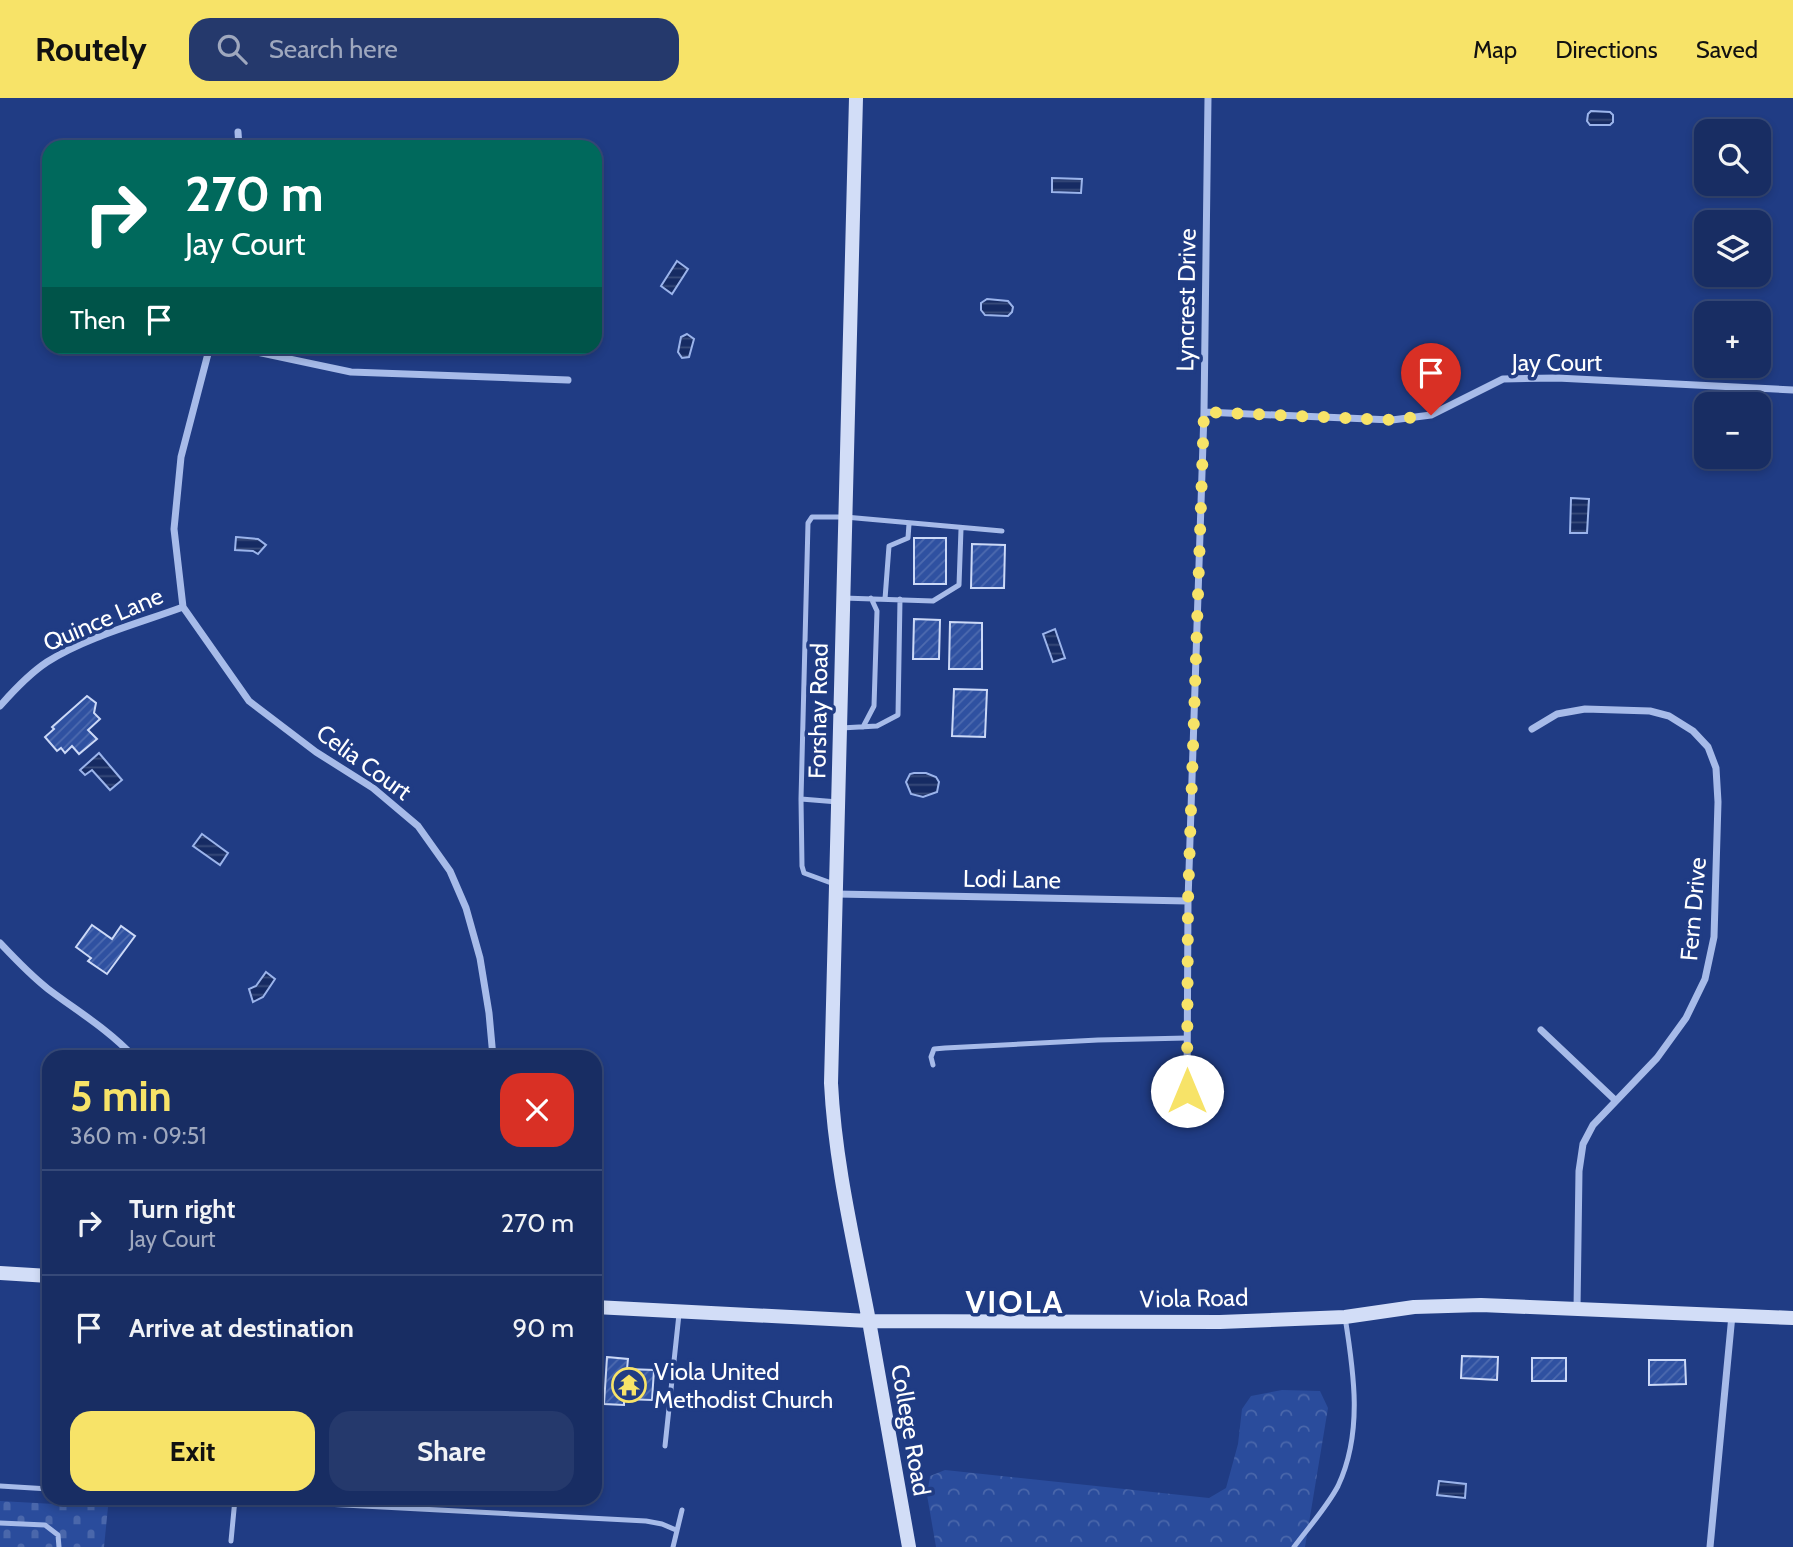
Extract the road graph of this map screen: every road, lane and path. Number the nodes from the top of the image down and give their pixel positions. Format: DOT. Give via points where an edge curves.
graph roads {
  1 [pos="856,98"];
  2 [pos="1208,98"];
  3 [pos="238,132"];
  4 [pos="239,140"];
  5 [pos="208,354"];
  6 [pos="266,354"];
  7 [pos="568,380"];
  8 [pos="1793,390"];
  9 [pos="1204,412"];
  10 [pos="845,517"];
  11 [pos="909,524"];
  12 [pos="961,529"];
  13 [pos="1002,531"];
  14 [pos="844,598"];
  15 [pos="870,598"];
  16 [pos="885,599"];
  17 [pos="900,599"];
  18 [pos="183,607"];
  19 [pos="0,706"];
  20 [pos="863,727"];
  21 [pos="840,728"];
  22 [pos="1532,729"];
  23 [pos="801,799"];
  24 [pos="838,802"];
  25 [pos="836,890"];
  26 [pos="1188,901"];
  27 [pos="0,943"];
  28 [pos="1541,1030"];
  29 [pos="1187,1038"];
  30 [pos="127,1050"];
  31 [pos="492,1050"];
  32 [pos="933,1065"];
  33 [pos="1187,1091"];
  34 [pos="1615,1100"];
  35 [pos="0,1273"];
  36 [pos="42,1276"];
  37 [pos="602,1307"];
  38 [pos="1577,1309"];
  39 [pos="680,1311"];
  40 [pos="1732,1315"];
  41 [pos="1345,1317"];
  42 [pos="1793,1318"];
  43 [pos="869,1321"];
  44 [pos="665,1446"];
  45 [pos="0,1486"];
  46 [pos="42,1489"];
  47 [pos="234,1505"];
  48 [pos="347,1505"];
  49 [pos="682,1510"];
  50 [pos="0,1523"];
  51 [pos="676,1530"];
  52 [pos="231,1541"];
  53 [pos="59,1547"];
  54 [pos="673,1547"];
  55 [pos="909,1547"];
  56 [pos="1294,1547"];
  57 [pos="1710,1547"];
  1 -- 10 [label="street, Forshay Road"];
  2 -- 9 [label="street, Lyncrest Drive"];
  3 -- 4 [label="street"];
  5 -- 18 [label="street, Quince Lane" via="181,457 174,529"];
  6 -- 7 [label="street" via="351,372"];
  8 -- 9 [label="street, Jay Court" via="1557,377 1503,379 1431,415 1392,420"];
  9 -- 26 [label="street, Lyncrest Drive"];
  10 -- 11 [label="lane"];
  10 -- 14 [label="street, Forshay Road"];
  10 -- 23 [label="lane" via="812,517 808,523"];
  11 -- 12 [label="lane"];
  11 -- 16 [label="lane" via="908,538 889,545"];
  12 -- 13 [label="lane"];
  12 -- 17 [label="lane" via="960,585 933,601"];
  14 -- 15 [label="lane"];
  14 -- 21 [label="street, Forshay Road"];
  15 -- 16 [label="lane"];
  15 -- 20 [label="lane" via="877,611 874,706"];
  16 -- 17 [label="lane"];
  17 -- 20 [label="lane" via="898,715 877,726"];
  18 -- 19 [label="street, Quince Lane" via="47,662"];
  18 -- 31 [label="street, Celia Court" via="249,701 373,788 418,826 450,871 480,958"];
  20 -- 21 [label="lane"];
  21 -- 24 [label="street, Forshay Road"];
  22 -- 34 [label="street, Fern Drive" via="1557,714 1585,709 1650,711 1693,731 1708,747 1716,768 1717,891 1705,979 1686,1018 1657,1058"];
  23 -- 24 [label="lane"];
  23 -- 25 [label="lane" via="804,873"];
  24 -- 25 [label="street, Forshay Road"];
  25 -- 26 [label="street, Lodi Lane"];
  25 -- 43 [label="street, Forshay Road" via="833,1125"];
  26 -- 29 [label="street, Lyncrest Drive"];
  27 -- 30 [label="street" via="23,968"];
  28 -- 34 [label="street"];
  29 -- 32 [label="lane" via="934,1049"];
  29 -- 33 [label="street, Lyncrest Drive"];
  34 -- 38 [label="street, Fern Drive" via="1583,1143"];
  35 -- 36 [label="street"];
  37 -- 39 [label="street, Viola Road"];
  38 -- 40 [label="street, Viola Road"];
  38 -- 41 [label="street, Viola Road" via="1414,1307"];
  39 -- 43 [label="street, Viola Road"];
  39 -- 44 [label="lane"];
  40 -- 42 [label="street, Viola Road"];
  40 -- 57 [label="street"];
  41 -- 43 [label="street, Viola Road" via="1220,1322"];
  41 -- 56 [label="lane" via="1354,1390 1354,1437 1337,1487"];
  43 -- 55 [label="street, College Road"];
  45 -- 46 [label="lane"];
  47 -- 52 [label="lane"];
  48 -- 51 [label="lane" via="646,1521"];
  49 -- 51 [label="lane"];
  50 -- 53 [label="lane" via="46,1525 58,1535"];
  51 -- 54 [label="lane"];
}
